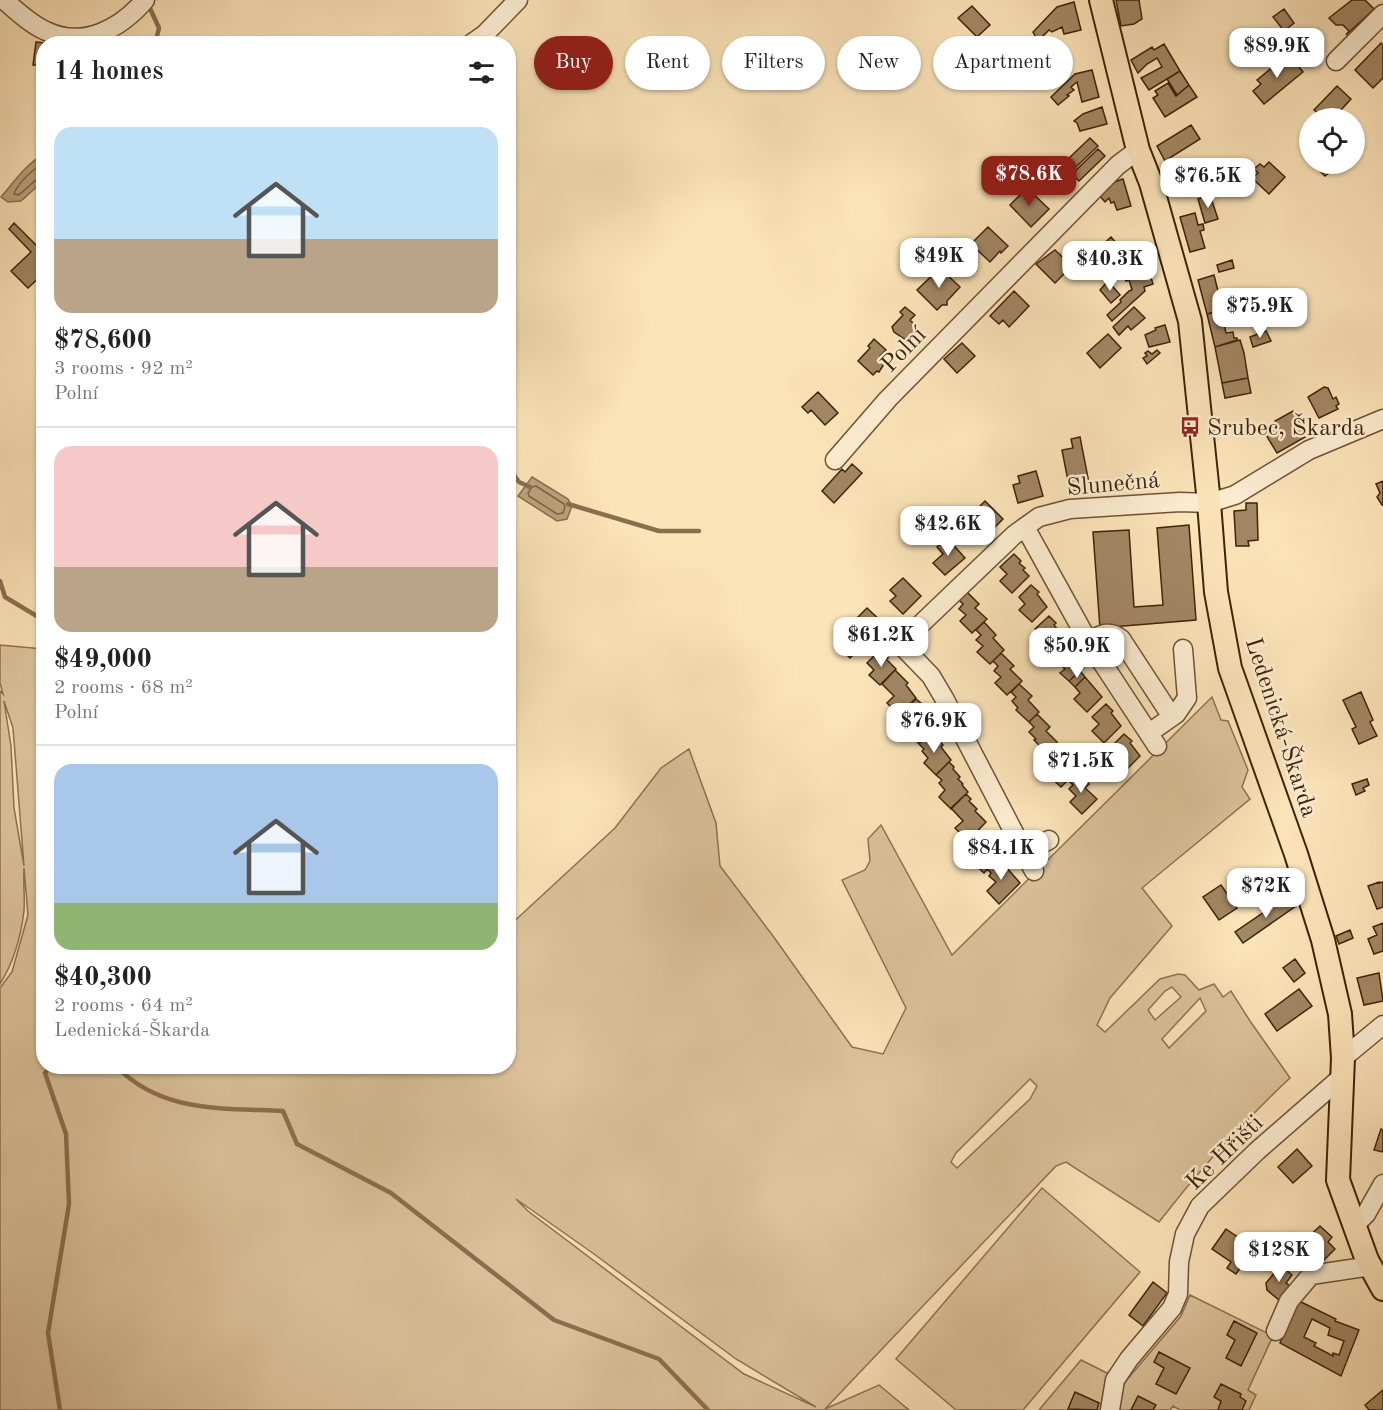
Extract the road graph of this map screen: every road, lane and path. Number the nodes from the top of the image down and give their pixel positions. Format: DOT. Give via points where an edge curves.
graph roads {
  1 [pos="4,0"];
  2 [pos="518,0"];
  3 [pos="1101,0"];
  4 [pos="143,3"];
  5 [pos="1383,14"];
  6 [pos="64,36"];
  7 [pos="94,36"];
  8 [pos="483,36"];
  9 [pos="1336,61"];
  10 [pos="1138,150"];
  11 [pos="1383,420"];
  12 [pos="835,460"];
  13 [pos="1209,503"];
  14 [pos="1025,527"];
  15 [pos="886,631"];
  16 [pos="1088,641"];
  17 [pos="900,644"];
  18 [pos="1183,649"];
  19 [pos="1172,717"];
  20 [pos="1049,840"];
  21 [pos="1024,853"];
  22 [pos="1034,871"];
  23 [pos="1383,1025"];
  24 [pos="1344,1066"];
  25 [pos="1383,1184"];
  26 [pos="1354,1226"];
  27 [pos="1371,1266"];
  28 [pos="1383,1289"];
  29 [pos="1275,1331"];
  30 [pos="1110,1410"];
  1 -- 6 [label="street" via="46,32"];
  2 -- 8 [label="street"];
  3 -- 10 [label="main road, Ledenická-Škarda"];
  4 -- 7 [label="street" via="113,27"];
  5 -- 9 [label="street"];
  10 -- 12 [label="street, Polní" via="1118,165 905,382"];
  10 -- 13 [label="main road, Ledenická-Škarda" via="1190,321"];
  11 -- 13 [label="street" via="1309,450 1235,495"];
  13 -- 14 [label="street, Slunečná" via="1070,509 1039,517"];
  13 -- 24 [label="main road, Ledenická-Škarda" via="1216,592 1230,668 1323,940 1340,1014"];
  14 -- 16 [label="street"];
  14 -- 17 [label="street, Slunečná"];
  15 -- 17 [label="street"];
  16 -- 19 [label="street" via="1105,633 1121,639"];
  16 -- 19 [label="street" via="1153,740"];
  17 -- 21 [label="street" via="931,676"];
  18 -- 19 [label="street" via="1187,698"];
  20 -- 21 [label="street"];
  21 -- 22 [label="street"];
  23 -- 24 [label="street, Ke Hřišti"];
  24 -- 26 [label="main road, Ledenická-Škarda" via="1338,1180"];
  24 -- 30 [label="street, Ke Hřišti" via="1200,1206 1185,1234 1178,1294 1172,1308 1115,1380"];
  25 -- 26 [label="street" via="1366,1214"];
  26 -- 27 [label="main road, Ledenická-Škarda"];
  27 -- 28 [label="main road, Ledenická-Škarda"];
  27 -- 29 [label="street" via="1311,1275 1289,1301"];
}
